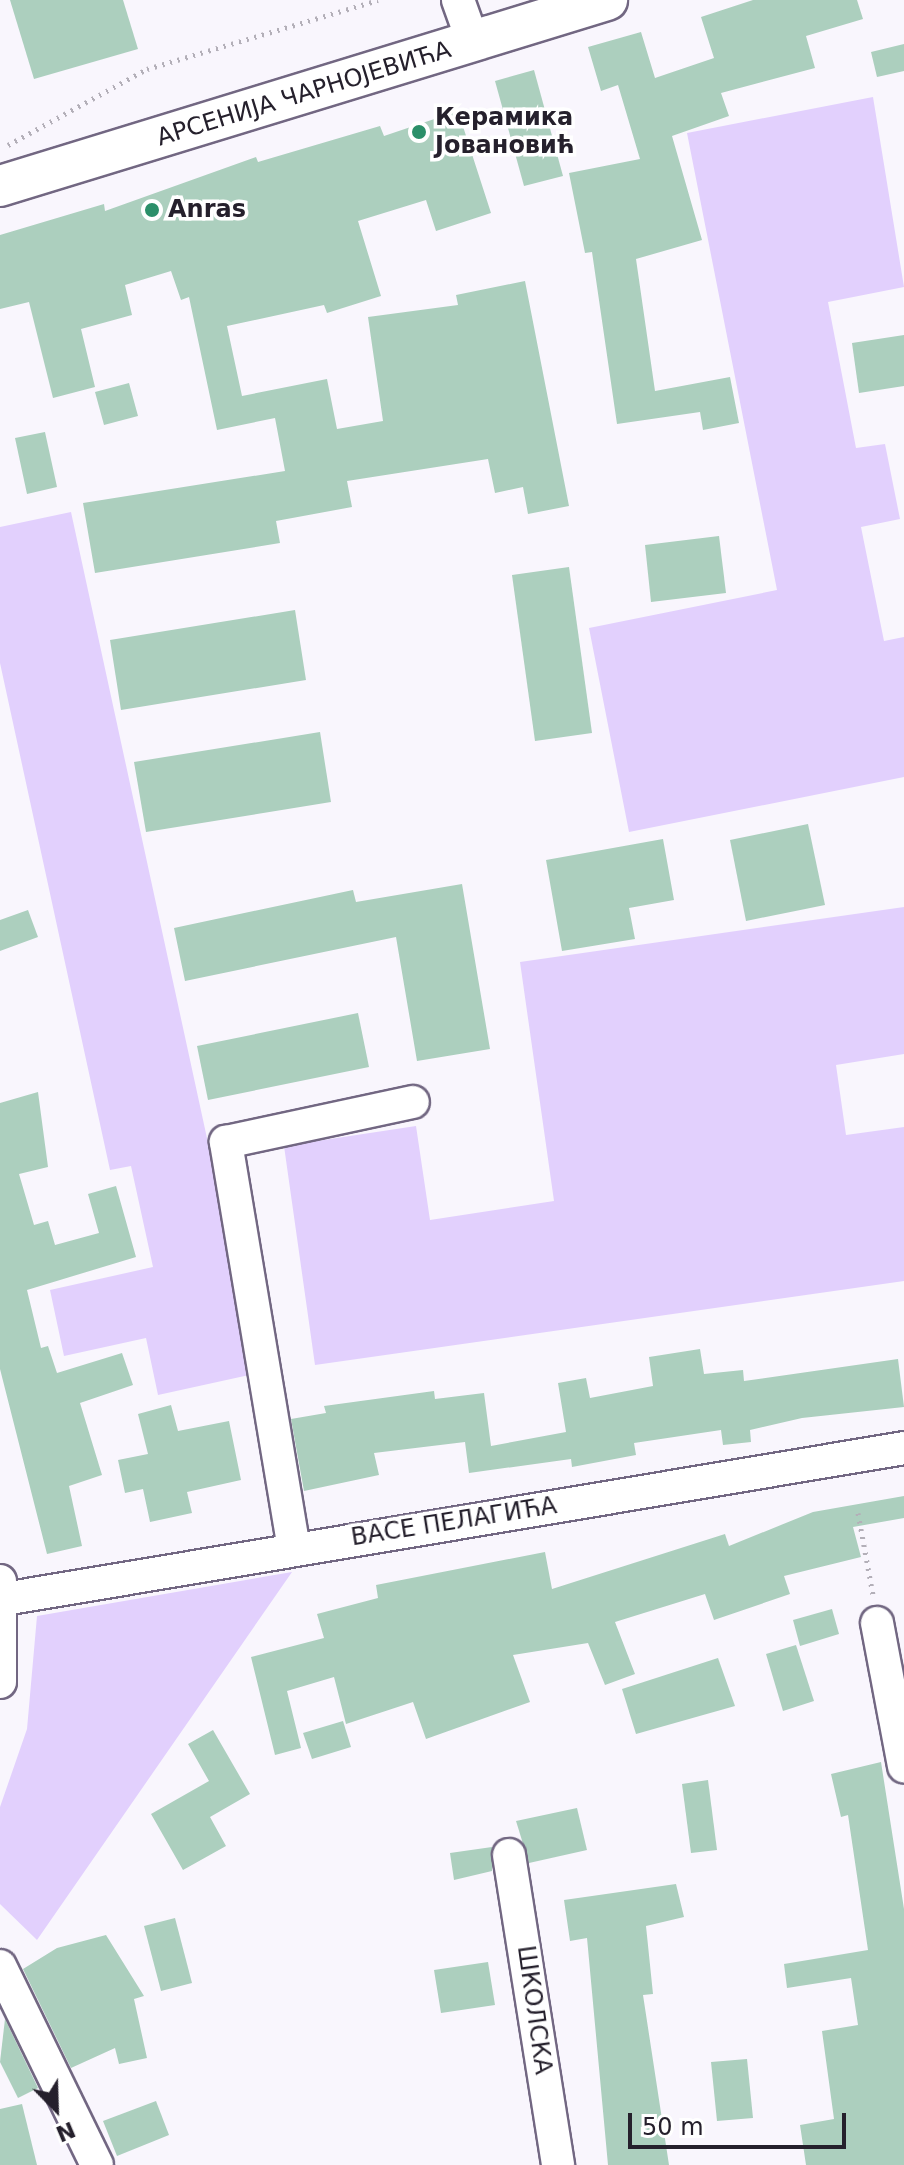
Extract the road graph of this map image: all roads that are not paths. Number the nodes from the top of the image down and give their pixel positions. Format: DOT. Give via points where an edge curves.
graph roads {
  1 [pos="458,0"];
  2 [pos="607,0"];
  3 [pos="473,42"];
  4 [pos="0,186"];
  5 [pos="413,1102"];
  6 [pos="904,1448"];
  7 [pos="294,1549"];
  8 [pos="2,1590"];
  9 [pos="877,1623"];
  10 [pos="0,1682"];
  11 [pos="904,1766"];
  12 [pos="509,1855"];
  13 [pos="0,1966"];
  14 [pos="97,2165"];
  15 [pos="558,2165"];
  1 -- 3 [label="street"];
  2 -- 3 [label="main road, АРСЕНИЈА ЧАРНОЈЕВИЋА"];
  3 -- 4 [label="main road, АРСЕНИЈА ЧАРНОЈЕВИЋА"];
  5 -- 7 [label="street" via="226,1142"];
  6 -- 7 [label="street, ВАСЕ ПЕЛАГИЋА"];
  7 -- 8 [label="street, ВАСЕ ПЕЛАГИЋА"];
  8 -- 10 [label="street"];
  9 -- 11 [label="street"];
  12 -- 15 [label="street, ШКОЛСКА"];
  13 -- 14 [label="street"];
}
